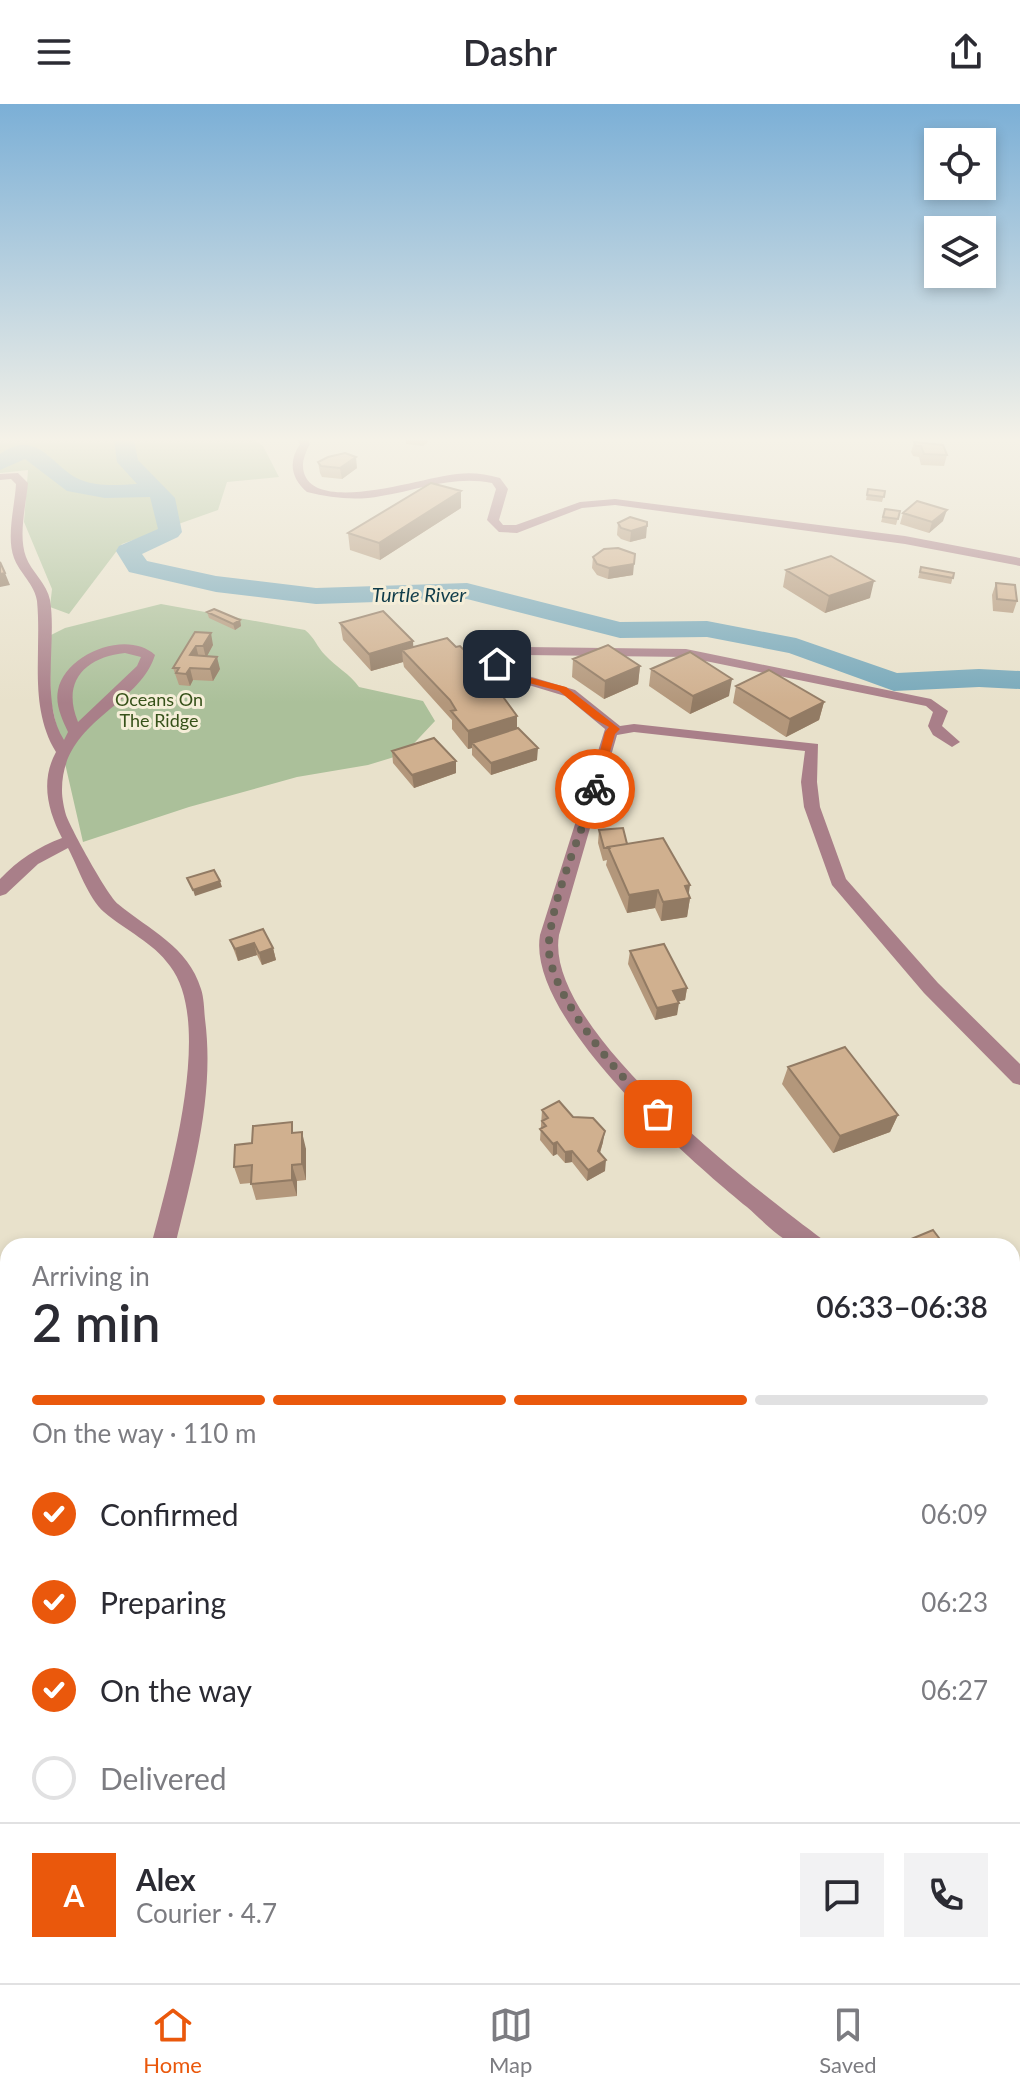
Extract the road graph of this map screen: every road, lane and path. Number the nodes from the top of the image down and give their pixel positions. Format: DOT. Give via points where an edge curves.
graph roads {
  1 [pos="18,528"];
  2 [pos="499,528"];
  3 [pos="520,528"];
  4 [pos="811,528"];
  5 [pos="1020,562"];
  6 [pos="615,729"];
  7 [pos="76,732"];
  8 [pos="952,742"];
  9 [pos="64,752"];
  10 [pos="71,841"];
  11 [pos="0,890"];
  12 [pos="1020,1077"];
  13 [pos="165,1238"];
  14 [pos="804,1238"];
  1 -- 9 [label="street" via="20,558 43,597 45,696 52,733"];
  2 -- 3 [label="street"];
  4 -- 5 [label="street"];
  6 -- 8 [label="street" via="570,693 517,677 497,664 497,657 525,651 708,657 931,703 941,711 938,732"];
  6 -- 12 [label="street" via="813,747 812,807 838,881 931,988"];
  6 -- 14 [label="street" via="554,917 548,944 554,969 586,1033 621,1078 723,1173"];
  7 -- 7 [label="street" via="144,668 144,652 118,650 78,666 65,686 67,715"];
  7 -- 9 [label="street"];
  9 -- 10 [label="street" via="54,790 58,815"];
  10 -- 11 [label="street" via="29,859"];
  10 -- 13 [label="street" via="108,906 158,941 179,963 192,989 200,1058 189,1141"];
}
